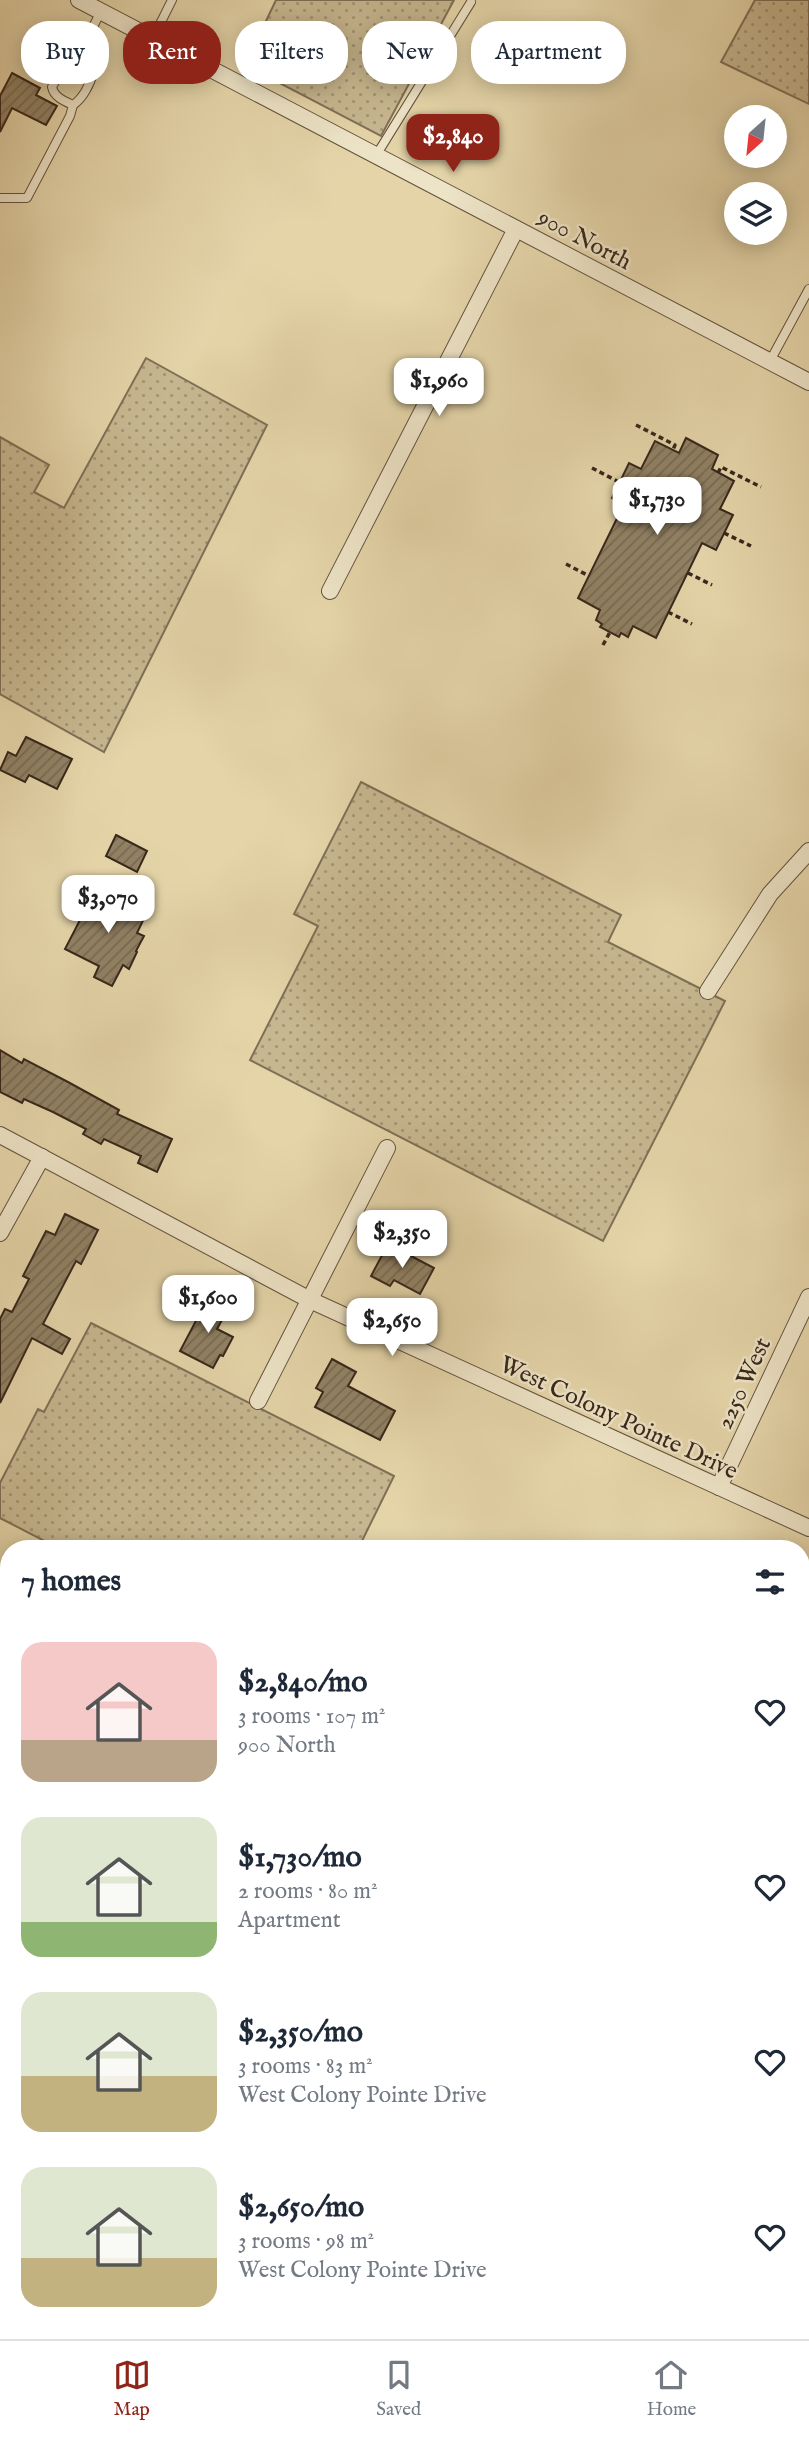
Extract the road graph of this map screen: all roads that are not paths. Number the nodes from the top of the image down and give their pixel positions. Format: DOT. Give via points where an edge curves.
graph roads {
  1 [pos="79,0"];
  2 [pos="172,0"];
  3 [pos="471,2"];
  4 [pos="101,11"];
  5 [pos="96,21"];
  6 [pos="162,21"];
  7 [pos="123,22"];
  8 [pos="221,73"];
  9 [pos="53,84"];
  10 [pos="87,84"];
  11 [pos="73,105"];
  12 [pos="377,154"];
  13 [pos="0,198"];
  14 [pos="516,229"];
  15 [pos="809,289"];
  16 [pos="770,361"];
  17 [pos="809,382"];
  18 [pos="330,591"];
  19 [pos="809,851"];
  20 [pos="708,991"];
  21 [pos="0,1135"];
  22 [pos="387,1148"];
  23 [pos="42,1157"];
  24 [pos="0,1233"];
  25 [pos="809,1297"];
  26 [pos="310,1300"];
  27 [pos="258,1401"];
  28 [pos="719,1487"];
  29 [pos="809,1528"];
  1 -- 4 [label="street, 900 North"];
  2 -- 6 [label="lane"];
  3 -- 12 [label="lane"];
  4 -- 5 [label="lane"];
  4 -- 7 [label="street, 900 North"];
  8 -- 12 [label="street, 900 North"];
  9 -- 11 [label="lane" via="53,93"];
  10 -- 11 [label="lane"];
  11 -- 13 [label="lane" via="27,198"];
  12 -- 14 [label="street, 900 North"];
  14 -- 16 [label="street, 900 North"];
  14 -- 18 [label="street"];
  15 -- 16 [label="lane"];
  16 -- 17 [label="street, 900 North"];
  19 -- 20 [label="street" via="771,894"];
  21 -- 23 [label="street, West Colony Pointe Drive"];
  22 -- 26 [label="street"];
  23 -- 24 [label="street"];
  23 -- 26 [label="street, West Colony Pointe Drive"];
  25 -- 28 [label="street, 2250 West"];
  26 -- 27 [label="street"];
  26 -- 28 [label="street, West Colony Pointe Drive"];
  28 -- 29 [label="street, West Colony Pointe Drive"];
}
